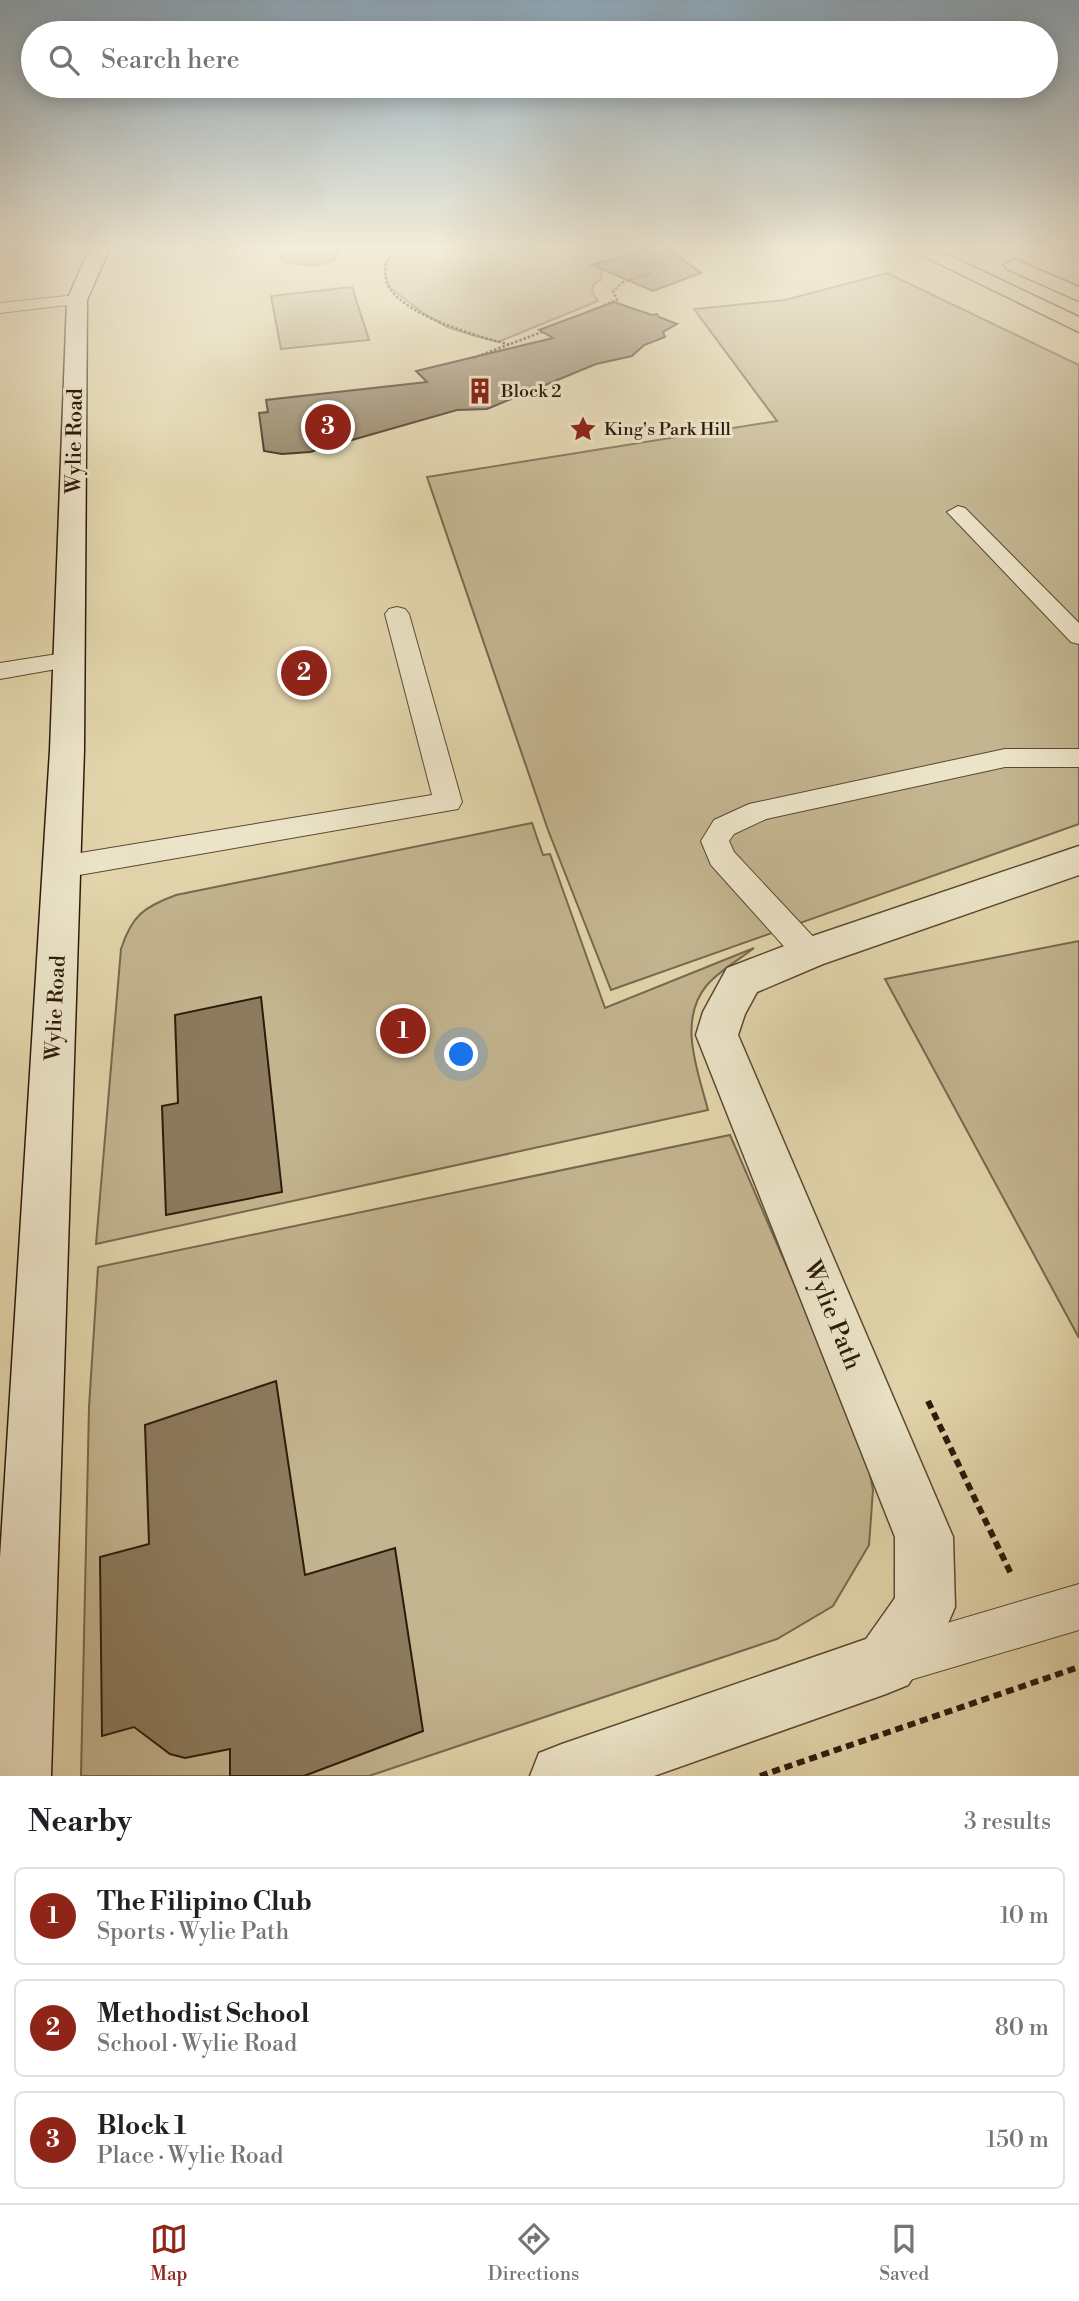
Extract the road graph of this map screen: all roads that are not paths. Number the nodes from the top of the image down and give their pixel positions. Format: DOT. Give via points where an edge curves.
graph roads {
  1 [pos="76,328"];
  2 [pos="958,512"];
  3 [pos="397,614"];
  4 [pos="1079,637"];
  5 [pos="70,660"];
  6 [pos="0,671"];
  7 [pos="1079,758"];
  8 [pos="1079,860"];
  9 [pos="62,867"];
  10 [pos="808,953"];
  11 [pos="1079,1607"];
  12 [pos="886,1663"];
  13 [pos="19,1776"];
  14 [pos="562,1776"];
  1 -- 5 [label="street, Wylie Road"];
  2 -- 4 [label="lane"];
  3 -- 9 [label="lane" via="448,802"];
  5 -- 6 [label="lane"];
  5 -- 9 [label="street, Wylie Road"];
  7 -- 10 [label="lane" via="1005,758 760,811 724,827 715,841 721,857"];
  8 -- 10 [label="street, Wylie Path"];
  9 -- 13 [label="street, Wylie Road"];
  10 -- 12 [label="street, Wylie Path" via="742,980 717,1035 924,1537 925,1607"];
  11 -- 12 [label="lane"];
  12 -- 14 [label="street"];
}
